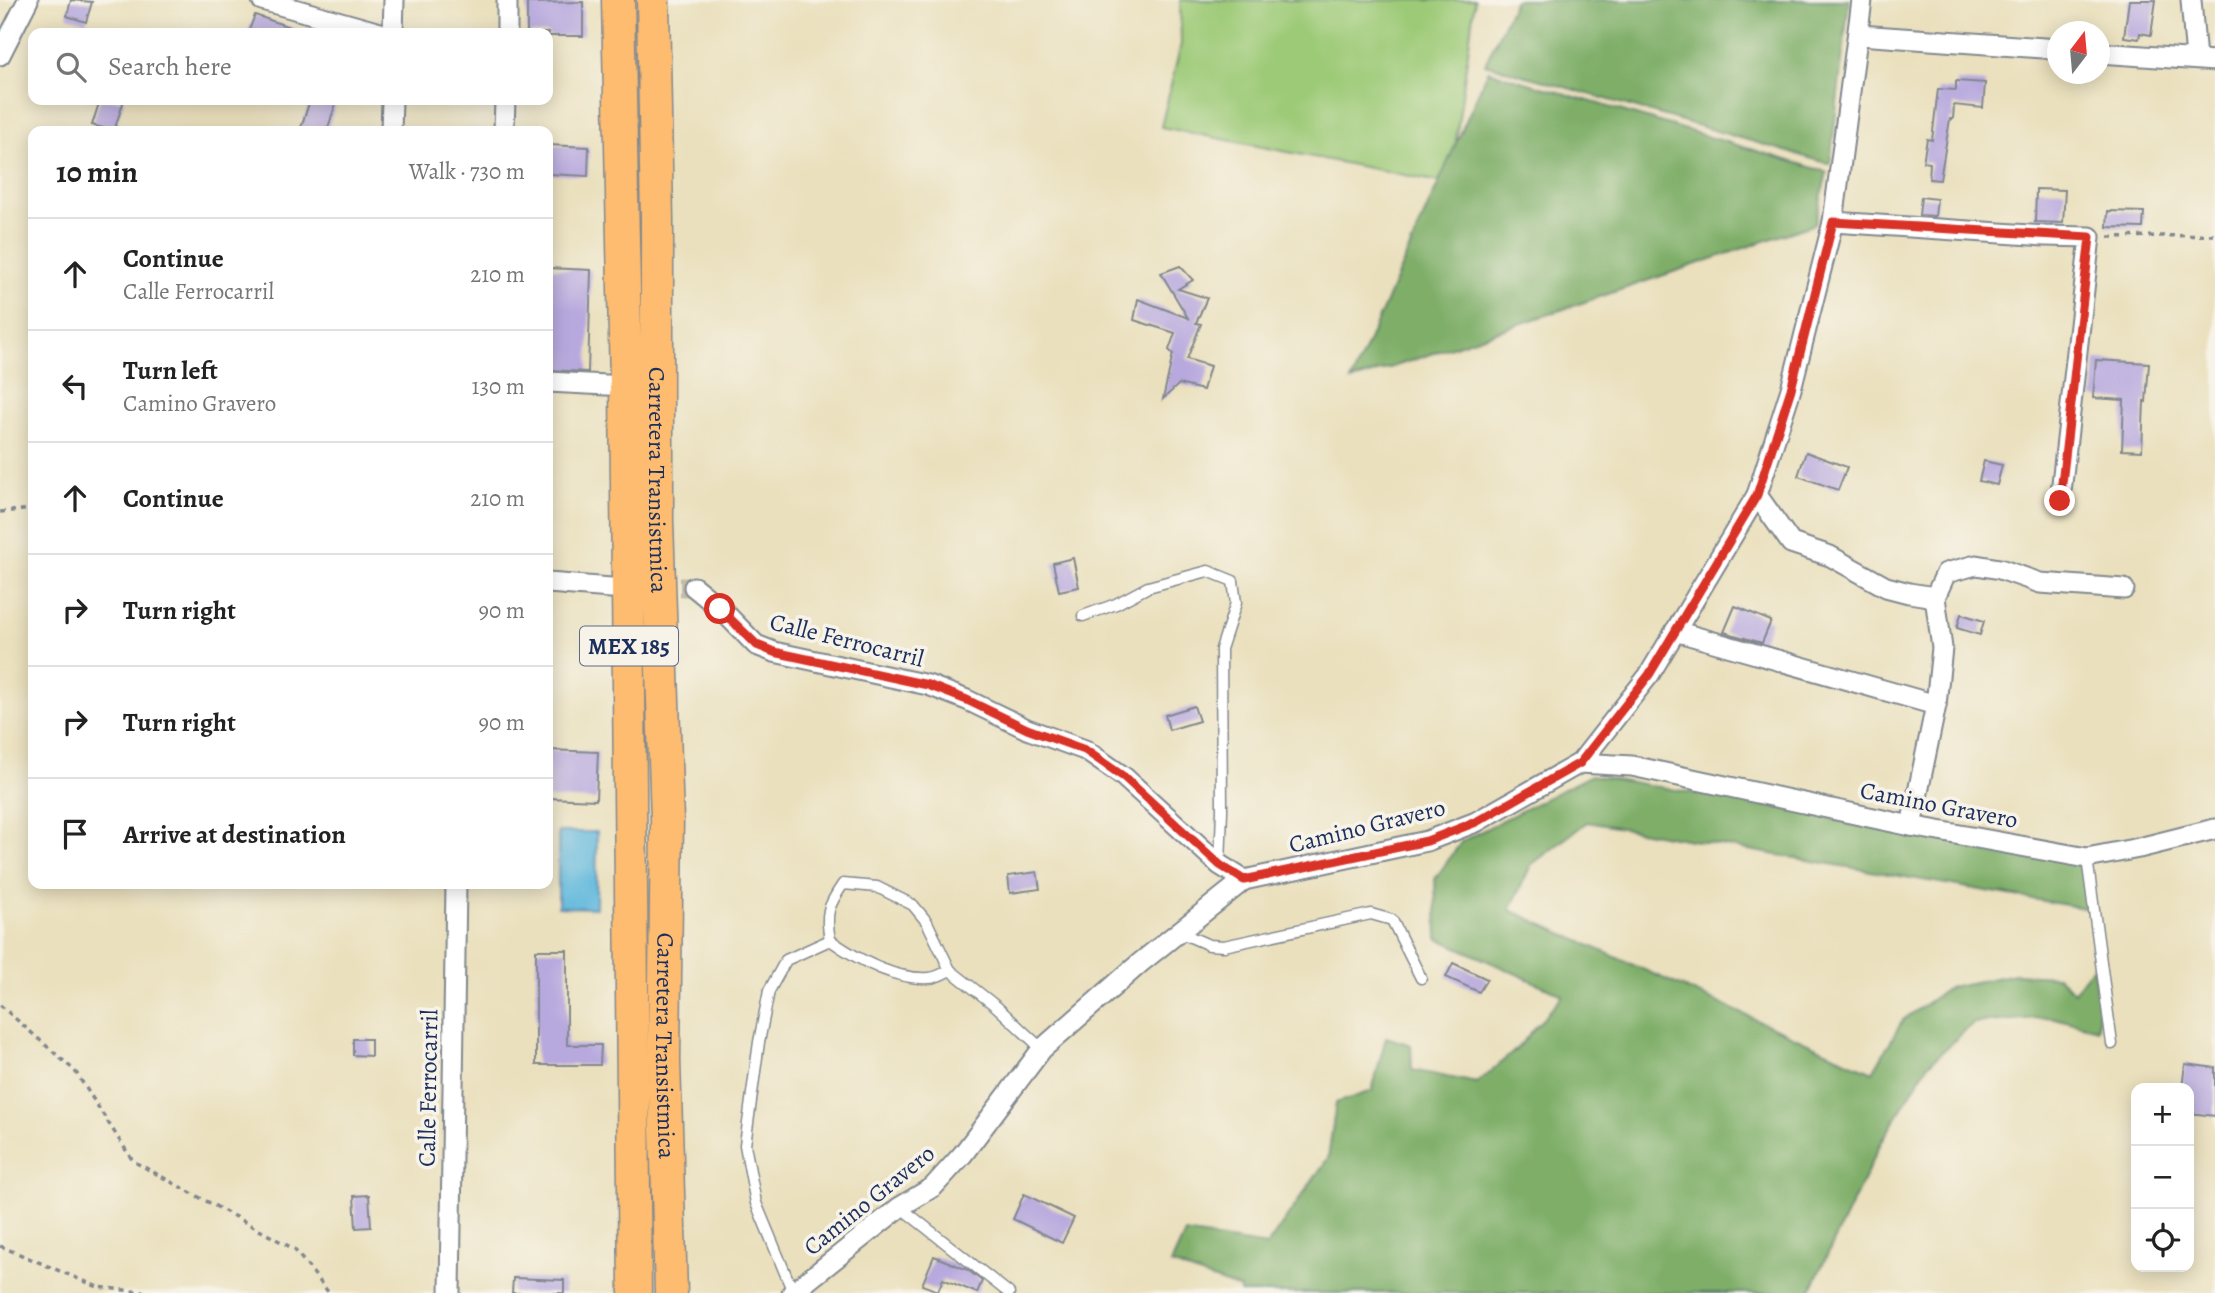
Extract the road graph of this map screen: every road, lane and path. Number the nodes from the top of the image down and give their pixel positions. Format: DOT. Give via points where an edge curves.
graph roads {
  1 [pos="27,0"];
  2 [pos="262,0"];
  3 [pos="394,0"];
  4 [pos="507,0"];
  5 [pos="618,0"];
  6 [pos="653,0"];
  7 [pos="1862,0"];
  8 [pos="2191,0"];
  9 [pos="362,28"];
  10 [pos="393,28"];
  11 [pos="507,28"];
  12 [pos="1859,35"];
  13 [pos="2047,49"];
  14 [pos="2110,53"];
  15 [pos="0,55"];
  16 [pos="2206,60"];
  17 [pos="392,105"];
  18 [pos="505,105"];
  19 [pos="391,126"];
  20 [pos="504,126"];
  21 [pos="1833,222"];
  22 [pos="2215,236"];
  23 [pos="2090,237"];
  24 [pos="553,382"];
  25 [pos="626,386"];
  26 [pos="1757,495"];
  27 [pos="2060,501"];
  28 [pos="28,509"];
  29 [pos="0,512"];
  30 [pos="553,583"];
  31 [pos="611,587"];
  32 [pos="694,587"];
  33 [pos="2124,589"];
  34 [pos="1935,597"];
  35 [pos="1083,616"];
  36 [pos="1675,631"];
  37 [pos="1936,705"];
  38 [pos="1580,763"];
  39 [pos="1911,826"];
  40 [pos="2215,828"];
  41 [pos="2087,858"];
  42 [pos="1220,865"];
  43 [pos="1244,880"];
  44 [pos="456,889"];
  45 [pos="1179,932"];
  46 [pos="830,940"];
  47 [pos="950,970"];
  48 [pos="1421,978"];
  49 [pos="0,1005"];
  50 [pos="2112,1044"];
  51 [pos="1042,1049"];
  52 [pos="635,1179"];
  53 [pos="900,1208"];
  54 [pos="0,1246"];
  55 [pos="150,1293"];
  56 [pos="328,1293"];
  57 [pos="450,1293"];
  58 [pos="635,1293"];
  59 [pos="648,1293"];
  60 [pos="671,1293"];
  61 [pos="792,1293"];
  62 [pos="1009,1293"];
  1 -- 15 [label="street"];
  2 -- 9 [label="street"];
  3 -- 10 [label="street"];
  4 -- 11 [label="street"];
  5 -- 25 [label="main road, Carretera Transistmica / MEX 185"];
  6 -- 60 [label="main road, Carretera Transistmica / MEX 185" via="657,521 667,820 664,1060"];
  7 -- 12 [label="street"];
  8 -- 16 [label="street"];
  12 -- 13 [label="street"];
  12 -- 21 [label="street"];
  14 -- 16 [label="street"];
  17 -- 19 [label="street"];
  18 -- 20 [label="street"];
  21 -- 23 [label="street"];
  21 -- 26 [label="street" via="1791,389"];
  22 -- 23 [label="path"];
  23 -- 27 [label="street"];
  24 -- 25 [label="street"];
  25 -- 52 [label="main road, Carretera Transistmica / MEX 185"];
  26 -- 34 [label="street" via="1791,543 1830,556 1886,587"];
  26 -- 36 [label="street"];
  28 -- 29 [label="path"];
  30 -- 31 [label="street"];
  32 -- 42 [label="street, Calle Ferrocarril" via="757,645 928,685 1085,750 1124,777"];
  33 -- 34 [label="street" via="2040,583 1976,565 1947,573"];
  34 -- 37 [label="street" via="1942,648"];
  35 -- 42 [label="lane" via="1148,587 1208,571 1233,581 1236,603 1221,649"];
  36 -- 37 [label="street"];
  36 -- 38 [label="street" via="1649,675"];
  37 -- 39 [label="street"];
  38 -- 39 [label="street, Camino Gravero" via="1632,766"];
  38 -- 43 [label="street, Camino Gravero" via="1476,822 1427,841"];
  39 -- 41 [label="street, Camino Gravero"];
  40 -- 41 [label="street, Camino Gravero"];
  41 -- 50 [label="lane"];
  42 -- 43 [label="street, Calle Ferrocarril"];
  43 -- 45 [label="street, Camino Gravero"];
  44 -- 57 [label="street, Calle Ferrocarril"];
  45 -- 48 [label="lane" via="1224,946 1371,914 1392,920"];
  45 -- 51 [label="street, Camino Gravero"];
  46 -- 47 [label="lane" via="854,957 896,974 930,978"];
  46 -- 47 [label="lane" via="826,921 843,884 877,887 913,905 928,922"];
  46 -- 61 [label="lane" via="786,960 769,991 745,1145 756,1203"];
  47 -- 51 [label="lane"];
  49 -- 56 [label="path" via="75,1071 134,1161 294,1249"];
  51 -- 53 [label="street, Camino Gravero" via="963,1153 933,1186"];
  52 -- 58 [label="main road, Carretera Transistmica / MEX 185"];
  52 -- 59 [label="main road" via="646,1209"];
  53 -- 61 [label="street, Camino Gravero"];
  53 -- 62 [label="lane"];
  54 -- 55 [label="path" via="98,1287"];
}
